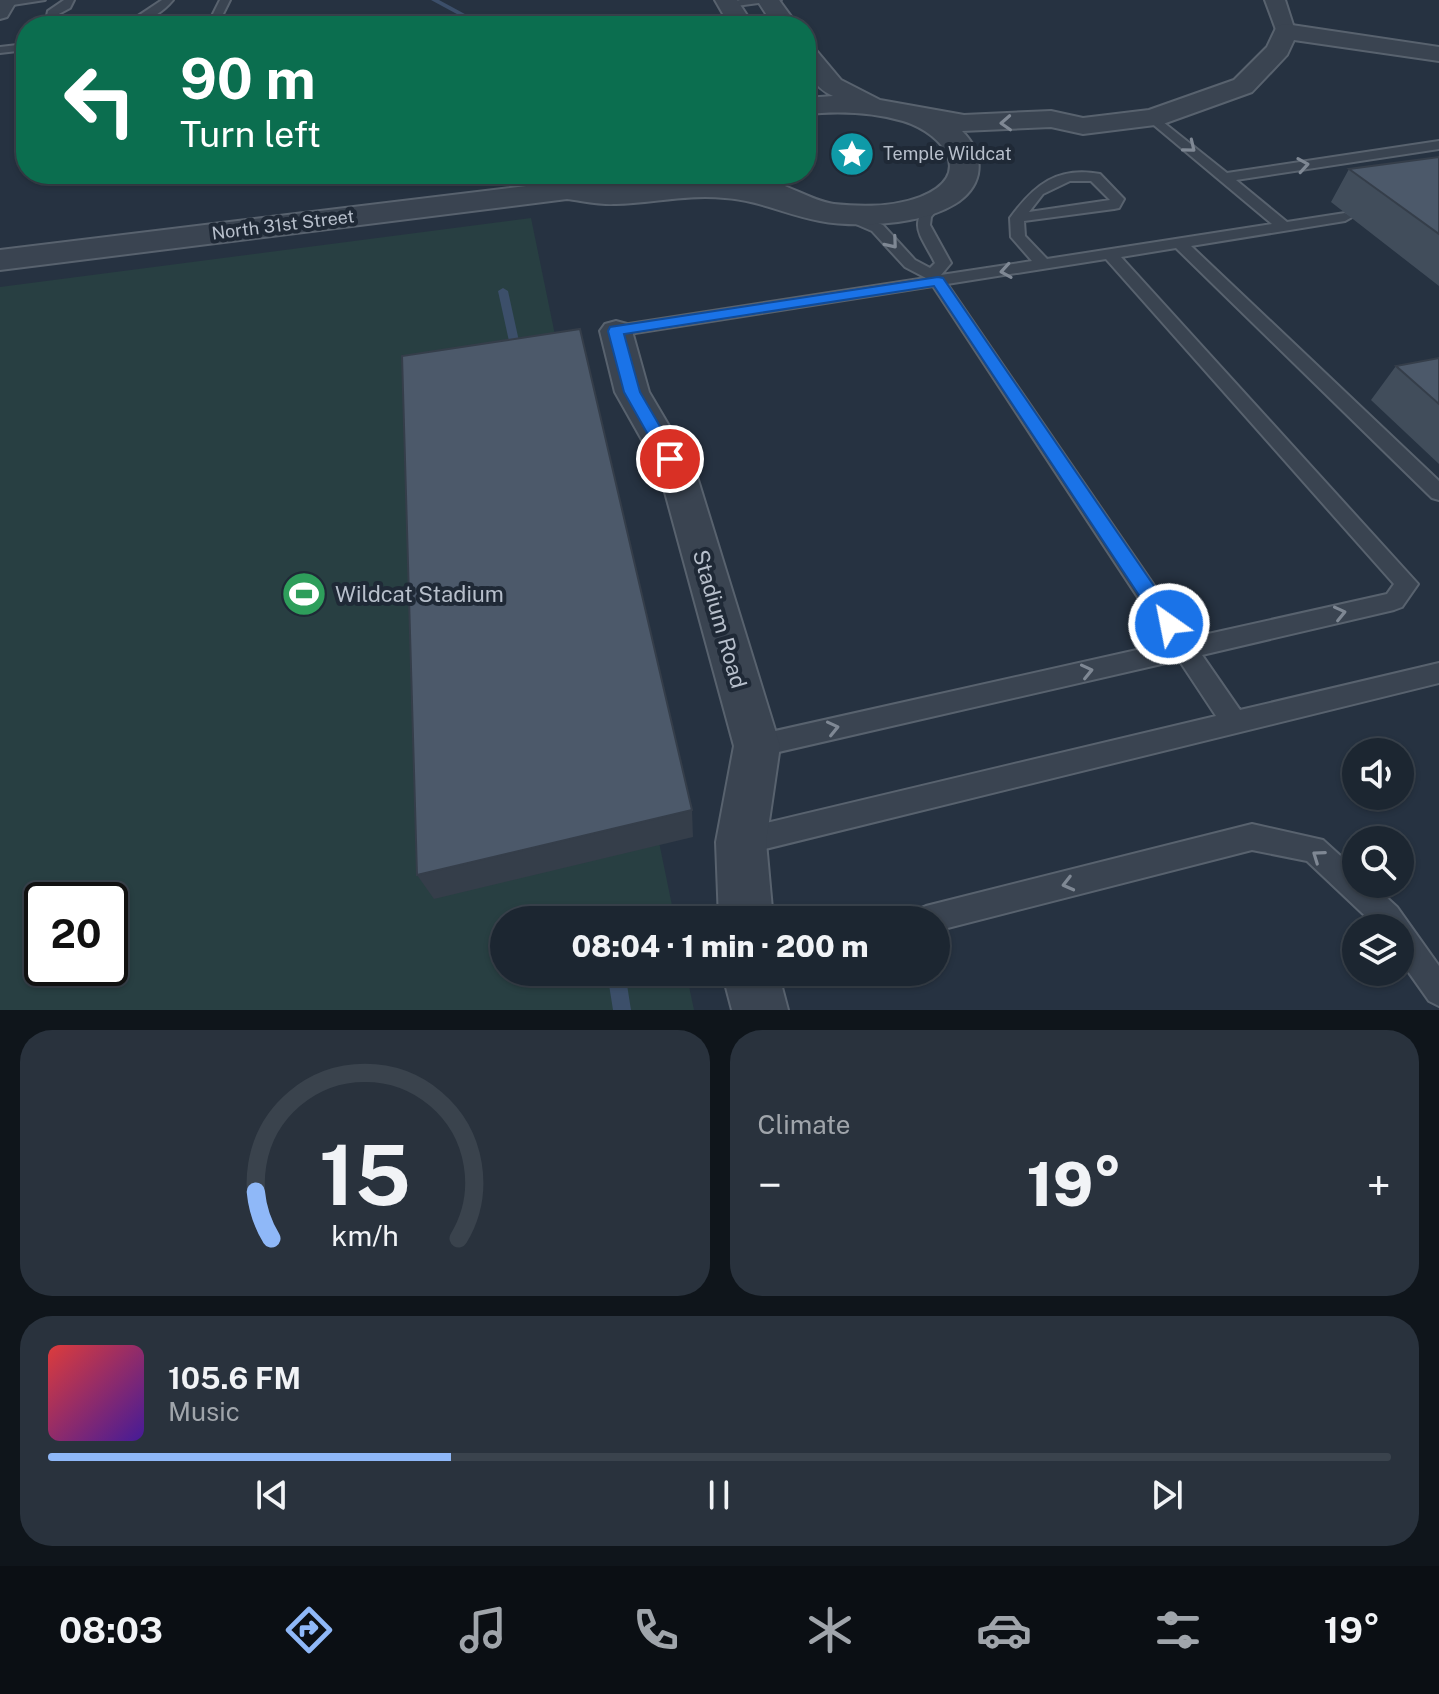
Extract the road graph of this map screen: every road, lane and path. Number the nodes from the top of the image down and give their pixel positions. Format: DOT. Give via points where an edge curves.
graph roads {
  1 [pos="40,0"];
  2 [pos="69,0"];
  3 [pos="168,0"];
  4 [pos="768,0"];
  5 [pos="776,0"];
  6 [pos="1275,0"];
  7 [pos="727,2"];
  8 [pos="4,5"];
  9 [pos="51,16"];
  10 [pos="149,16"];
  11 [pos="1285,31"];
  12 [pos="1439,54"];
  13 [pos="816,66"];
  14 [pos="816,106"];
  15 [pos="879,107"];
  16 [pos="919,117"];
  17 [pos="1153,118"];
  18 [pos="1083,126"];
  19 [pos="1439,145"];
  20 [pos="963,173"];
  21 [pos="1226,177"];
  22 [pos="582,184"];
  23 [pos="756,184"];
  24 [pos="567,190"];
  25 [pos="785,201"];
  26 [pos="937,201"];
  27 [pos="847,215"];
  28 [pos="1345,217"];
  29 [pos="1017,218"];
  30 [pos="1284,227"];
  31 [pos="1180,243"];
  32 [pos="1110,254"];
  33 [pos="0,260"];
  34 [pos="1044,265"];
  35 [pos="936,278"];
  36 [pos="616,331"];
  37 [pos="1439,493"];
  38 [pos="1186,649"];
  39 [pos="1439,673"];
  40 [pos="1234,722"];
  41 [pos="757,746"];
  42 [pos="741,842"];
  43 [pos="745,906"];
  44 [pos="950,914"];
  45 [pos="1384,914"];
  46 [pos="1414,955"];
  47 [pos="754,986"];
  48 [pos="1439,991"];
  49 [pos="760,1010"];
  1 -- 8 [label="lane"];
  2 -- 9 [label="lane"];
  3 -- 10 [label="lane"];
  4 -- 5 [label="lane"];
  4 -- 7 [label="lane"];
  6 -- 11 [label="street"];
  11 -- 12 [label="street"];
  11 -- 17 [label="street" via="1278,50 1243,86"];
  13 -- 15 [label="street" via="832,86"];
  14 -- 15 [label="street"];
  15 -- 16 [label="street"];
  18 -- 16 [label="street, one-way" via="1051,119 964,123"];
  16 -- 20 [label="street" via="959,146"];
  17 -- 18 [label="street"];
  17 -- 21 [label="lane, one-way"];
  18 -- 20 [label="street" via="1069,138 999,153"];
  21 -- 19 [label="lane, one-way"];
  20 -- 26 [label="street" via="959,185"];
  21 -- 30 [label="lane"];
  22 -- 24 [label="street, North 31st Street"];
  23 -- 25 [label="street"];
  24 -- 25 [label="street, North 31st Street" via="614,195 722,188"];
  24 -- 33 [label="street, North 31st Street"];
  25 -- 27 [label="street, North 31st Street"];
  26 -- 27 [label="street, North 31st Street" via="904,212"];
  26 -- 35 [label="lane" via="923,225 943,263"];
  27 -- 35 [label="lane, one-way" via="874,225 911,267"];
  28 -- 30 [label="lane"];
  29 -- 29 [label="lane" via="1038,191 1068,177 1095,177 1118,202"];
  29 -- 34 [label="lane" via="1018,237"];
  30 -- 31 [label="lane"];
  31 -- 32 [label="lane"];
  31 -- 37 [label="lane"];
  32 -- 34 [label="lane"];
  38 -- 32 [label="lane, one-way" via="1394,601 1407,584"];
  34 -- 35 [label="lane, one-way"];
  35 -- 36 [label="lane"];
  35 -- 38 [label="lane"];
  36 -- 41 [label="street, Stadium Road" via="632,392 677,470"];
  38 -- 40 [label="lane"];
  41 -- 38 [label="lane, one-way"];
  39 -- 40 [label="lane"];
  40 -- 42 [label="lane"];
  41 -- 42 [label="street, Stadium Road"];
  42 -- 43 [label="street, Stadium Road"];
  45 -- 44 [label="lane, one-way" via="1314,849 1252,837"];
  46 -- 48 [label="lane"];
  47 -- 49 [label="street"];
}
